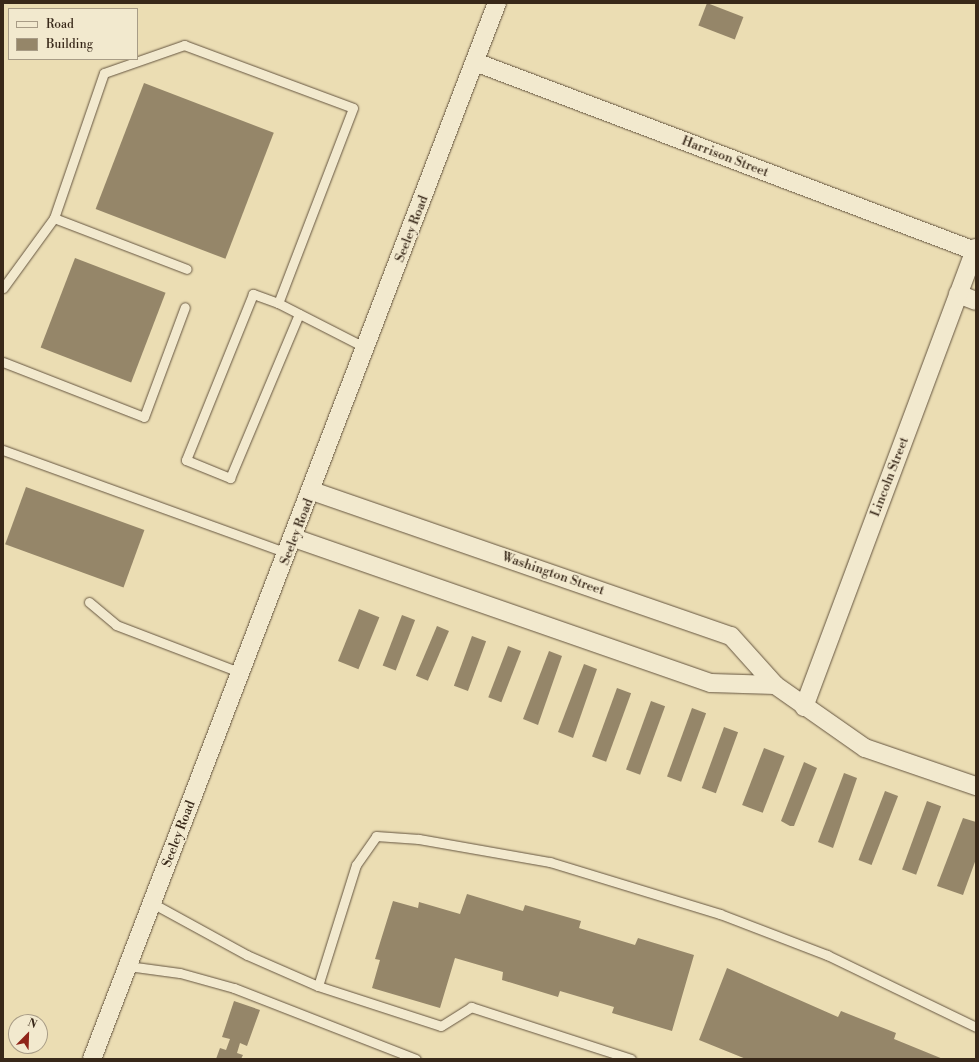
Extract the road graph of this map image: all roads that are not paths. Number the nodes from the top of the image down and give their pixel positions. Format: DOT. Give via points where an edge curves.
graph roads {
  1 [pos="498,3"];
  2 [pos="475,62"];
  3 [pos="54,218"];
  4 [pos="975,249"];
  5 [pos="187,269"];
  6 [pos="3,288"];
  7 [pos="958,294"];
  8 [pos="976,301"];
  9 [pos="278,303"];
  10 [pos="185,306"];
  11 [pos="299,314"];
  12 [pos="366,348"];
  13 [pos="3,362"];
  14 [pos="3,450"];
  15 [pos="312,491"];
  16 [pos="291,545"];
  17 [pos="89,602"];
  18 [pos="242,673"];
  19 [pos="775,685"];
  20 [pos="804,707"];
  21 [pos="976,786"];
  22 [pos="152,903"];
  23 [pos="128,966"];
  24 [pos="318,986"];
  25 [pos="976,1028"];
  26 [pos="92,1059"];
  27 [pos="416,1059"];
  28 [pos="631,1059"];
  1 -- 2 [label="street, Seeley Road"];
  2 -- 4 [label="street, Harrison Street"];
  2 -- 12 [label="street, Seeley Road"];
  3 -- 5 [label="lane"];
  3 -- 6 [label="lane"];
  3 -- 9 [label="lane" via="104,73 184,45 353,108"];
  4 -- 7 [label="street, Lincoln Street"];
  7 -- 8 [label="street"];
  7 -- 20 [label="street, Lincoln Street"];
  9 -- 11 [label="lane"];
  9 -- 11 [label="lane" via="253,294 186,460 230,478"];
  10 -- 13 [label="lane" via="144,417"];
  11 -- 12 [label="lane"];
  12 -- 15 [label="street, Seeley Road"];
  14 -- 16 [label="lane"];
  15 -- 16 [label="street, Seeley Road"];
  15 -- 19 [label="street, Washington Street" via="731,636"];
  16 -- 18 [label="street, Seeley Road"];
  16 -- 19 [label="street" via="711,683"];
  17 -- 18 [label="lane" via="116,625"];
  18 -- 22 [label="street, Seeley Road"];
  19 -- 20 [label="street, Washington Street"];
  20 -- 21 [label="street, Washington Street" via="865,748"];
  22 -- 23 [label="street, Seeley Road"];
  22 -- 24 [label="lane" via="247,955"];
  23 -- 26 [label="street, Seeley Road"];
  23 -- 27 [label="lane" via="180,973 234,988"];
  24 -- 25 [label="lane" via="356,865 376,836 419,839 550,862 720,914 827,955"];
  24 -- 28 [label="lane" via="441,1026 471,1007"];
}
